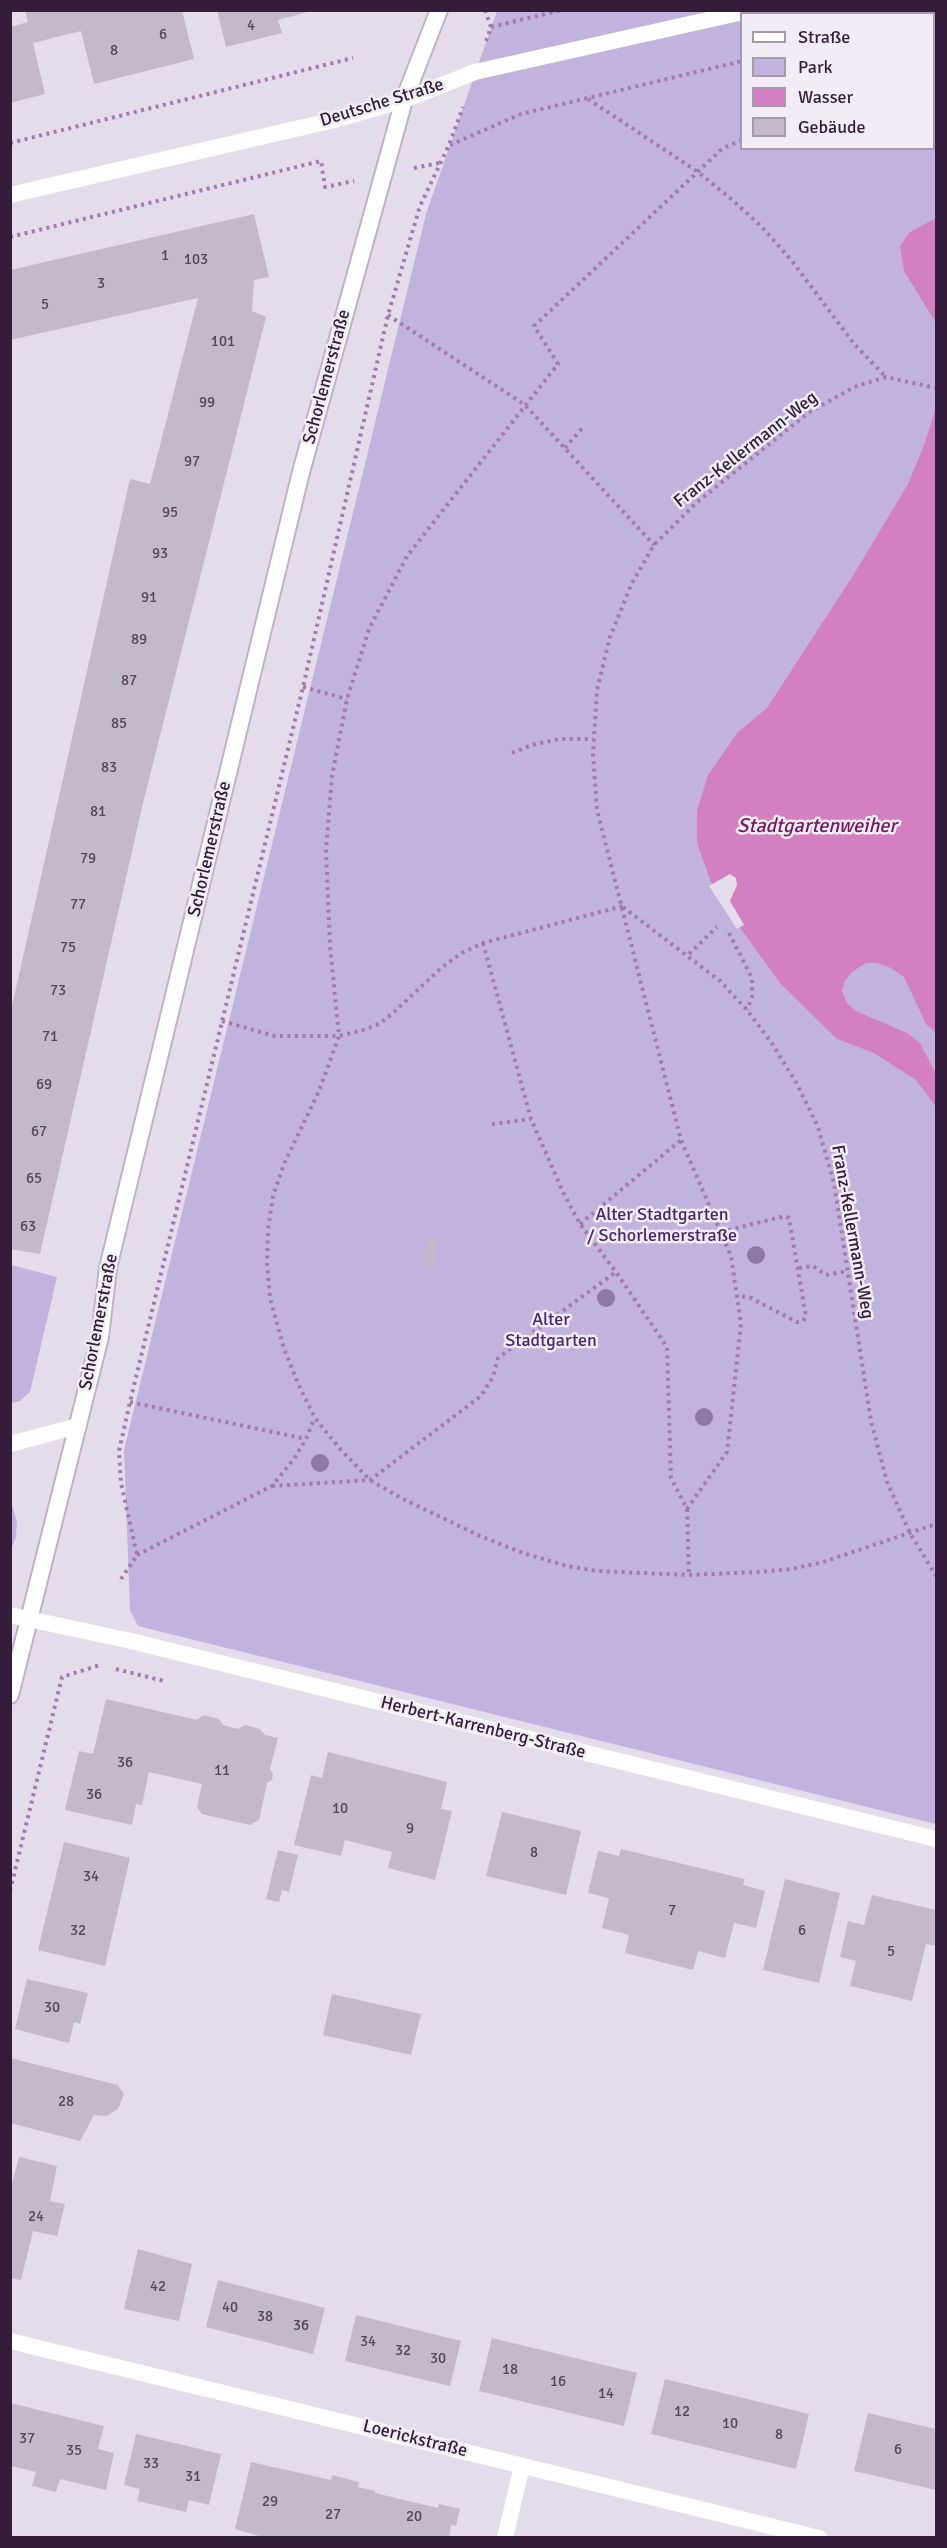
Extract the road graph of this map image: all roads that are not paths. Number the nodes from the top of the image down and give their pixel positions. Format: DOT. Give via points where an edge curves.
graph roads {
  1 [pos="439,10"];
  2 [pos="740,13"];
  3 [pos="404,100"];
  4 [pos="10,195"];
  5 [pos="78,1426"];
  6 [pos="10,1444"];
  7 [pos="10,1615"];
  8 [pos="29,1618"];
  9 [pos="10,1695"];
  10 [pos="936,1839"];
  11 [pos="10,2341"];
  12 [pos="522,2466"];
  13 [pos="505,2538"];
  14 [pos="819,2538"];
  1 -- 3 [label="street, Schorlemerstraße"];
  2 -- 3 [label="street, Deutsche Straße" via="475,72"];
  3 -- 4 [label="street, Deutsche Straße" via="334,120"];
  3 -- 5 [label="street, Schorlemerstraße" via="301,472 108,1268 100,1337"];
  5 -- 6 [label="street"];
  5 -- 8 [label="street, Schorlemerstraße"];
  7 -- 8 [label="street, Herbert-Karrenberg-Straße"];
  8 -- 9 [label="street, Schorlemerstraße"];
  8 -- 10 [label="street, Herbert-Karrenberg-Straße"];
  11 -- 12 [label="street, Loerickstraße"];
  12 -- 13 [label="street"];
  12 -- 14 [label="street, Loerickstraße"];
}
